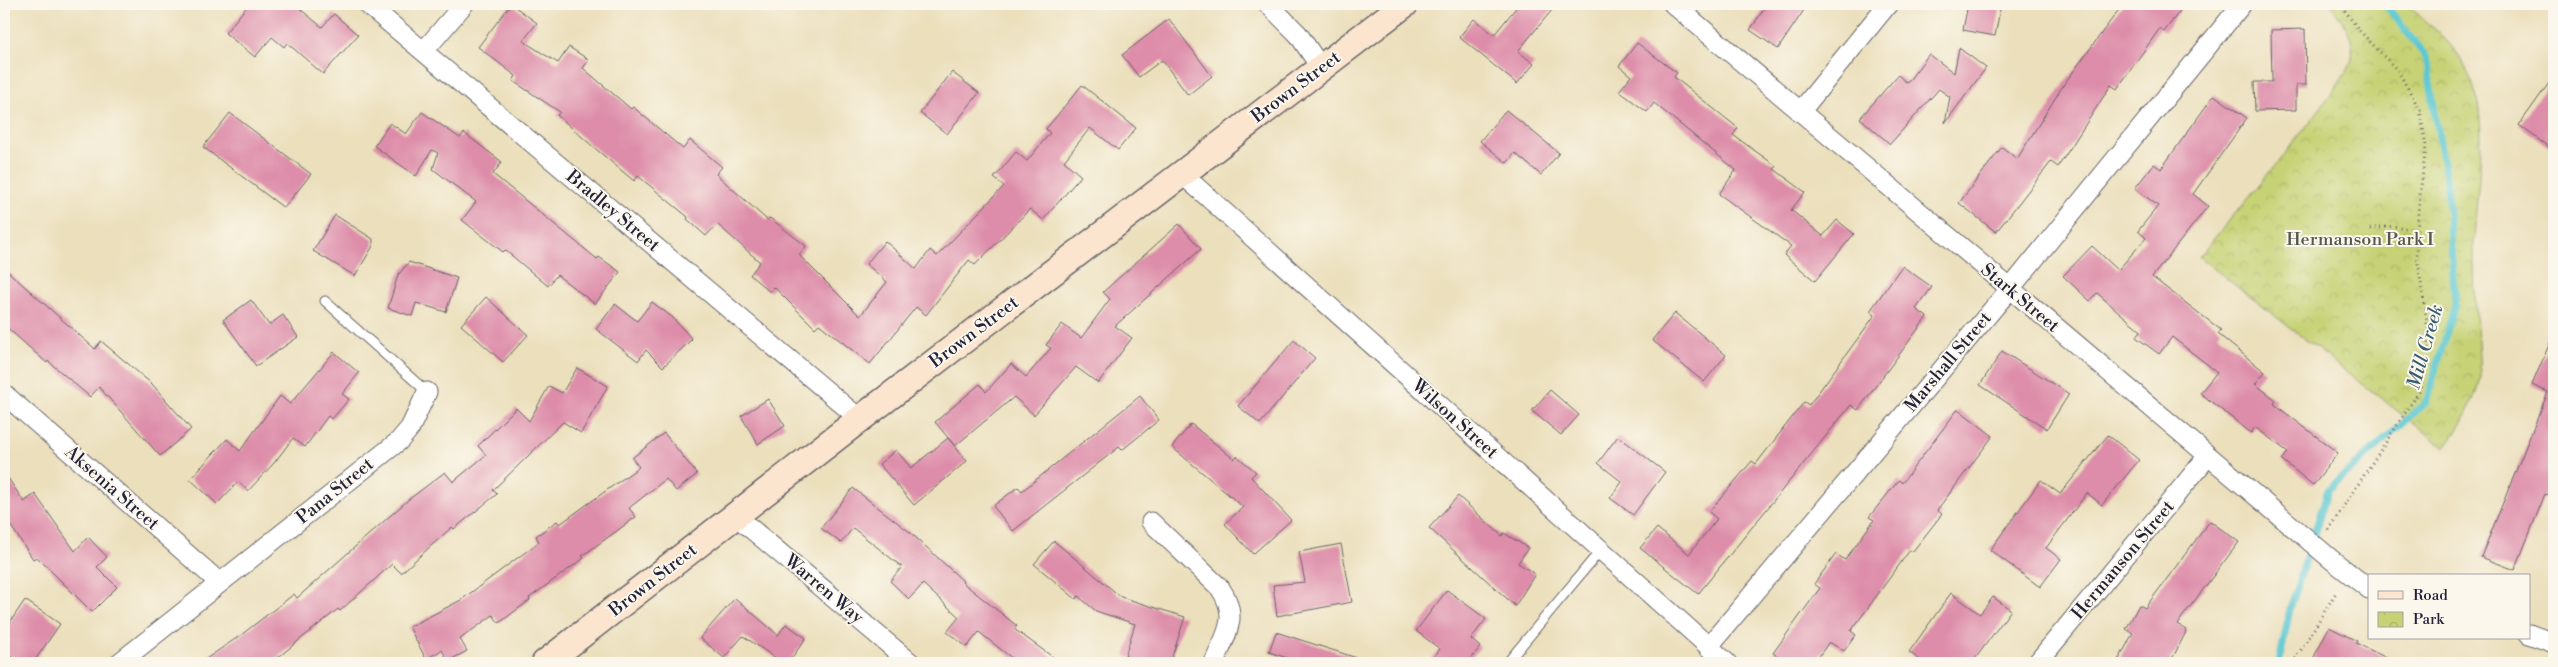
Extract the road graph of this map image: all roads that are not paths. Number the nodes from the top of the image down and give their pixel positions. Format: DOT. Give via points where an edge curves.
graph roads {
  1 [pos="367,4"];
  2 [pos="464,4"];
  3 [pos="1268,4"];
  4 [pos="1405,4"];
  5 [pos="1673,4"];
  6 [pos="1888,4"];
  7 [pos="2242,4"];
  8 [pos="424,51"];
  9 [pos="1321,68"];
  10 [pos="1800,112"];
  11 [pos="1182,174"];
  12 [pos="2009,290"];
  13 [pos="324,300"];
  14 [pos="427,392"];
  15 [pos="4,394"];
  16 [pos="860,418"];
  17 [pos="2208,456"];
  18 [pos="736,516"];
  19 [pos="1151,522"];
  20 [pos="1600,551"];
  21 [pos="220,583"];
  22 [pos="2368,588"];
  23 [pos="2530,634"];
  24 [pos="2554,643"];
  25 [pos="1708,647"];
  26 [pos="119,663"];
  27 [pos="544,663"];
  28 [pos="911,663"];
  29 [pos="1214,663"];
  30 [pos="1507,663"];
  31 [pos="1727,663"];
  32 [pos="2037,663"];
  1 -- 8 [label="street, Bradley Street"];
  2 -- 8 [label="street"];
  3 -- 9 [label="street" via="1298,34"];
  4 -- 9 [label="street, Brown Street"];
  5 -- 10 [label="street, Stark Street"];
  6 -- 10 [label="street"];
  7 -- 12 [label="street, Marshall Street"];
  8 -- 16 [label="street, Bradley Street"];
  9 -- 11 [label="street, Brown Street"];
  10 -- 12 [label="street, Stark Street"];
  11 -- 16 [label="street, Brown Street"];
  11 -- 20 [label="street, Wilson Street"];
  12 -- 17 [label="street, Stark Street"];
  12 -- 25 [label="street, Marshall Street"];
  13 -- 14 [label="lane, Pana Street"];
  14 -- 21 [label="street, Pana Street" via="410,428 399,440"];
  15 -- 21 [label="street, Aksenia Street"];
  16 -- 18 [label="street, Brown Street"];
  17 -- 22 [label="street, Stark Street"];
  17 -- 32 [label="street, Hermanson Street"];
  18 -- 27 [label="street, Brown Street"];
  18 -- 28 [label="street, Warren Way"];
  19 -- 29 [label="street" via="1228,599 1231,622"];
  20 -- 25 [label="street, Wilson Street"];
  20 -- 30 [label="lane"];
  21 -- 26 [label="street, Pana Street"];
  23 -- 24 [label="street"];
  25 -- 31 [label="street, Wilson Street"];
}
